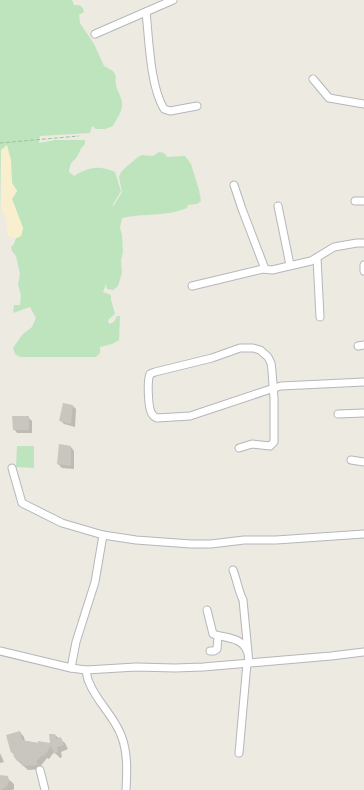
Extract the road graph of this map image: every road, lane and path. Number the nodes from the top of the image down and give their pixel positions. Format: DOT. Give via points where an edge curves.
graph roads {
  1 [pos="173,0"];
  2 [pos="146,12"];
  3 [pos="96,34"];
  4 [pos="313,79"];
  5 [pos="364,104"];
  6 [pos="197,106"];
  7 [pos="79,136"];
  8 [pos="0,143"];
  9 [pos="234,185"];
  10 [pos="355,201"];
  11 [pos="364,201"];
  12 [pos="278,206"];
  13 [pos="364,243"];
  14 [pos="317,258"];
  15 [pos="290,265"];
  16 [pos="364,265"];
  17 [pos="265,269"];
  18 [pos="364,270"];
  19 [pos="192,286"];
  20 [pos="320,317"];
  21 [pos="364,382"];
  22 [pos="274,388"];
  23 [pos="364,413"];
  24 [pos="338,414"];
  25 [pos="239,448"];
  26 [pos="351,460"];
  27 [pos="364,462"];
  28 [pos="12,468"];
  29 [pos="364,534"];
  30 [pos="103,535"];
  31 [pos="233,570"];
  32 [pos="207,610"];
  33 [pos="218,636"];
  34 [pos="0,651"];
  35 [pos="210,651"];
  36 [pos="364,652"];
  37 [pos="248,661"];
  38 [pos="71,668"];
  39 [pos="86,670"];
  40 [pos="239,753"];
  41 [pos="40,770"];
  42 [pos="45,790"];
  43 [pos="126,790"];
  1 -- 2 [label="street"];
  2 -- 3 [label="street"];
  2 -- 6 [label="street" via="158,100 164,109 170,111"];
  4 -- 5 [label="street" via="329,98"];
  7 -- 8 [label="path"];
  9 -- 17 [label="street"];
  10 -- 11 [label="street"];
  12 -- 15 [label="street"];
  13 -- 14 [label="street" via="334,247"];
  14 -- 15 [label="street"];
  14 -- 20 [label="street"];
  15 -- 17 [label="street" via="272,270"];
  16 -- 18 [label="street"];
  17 -- 19 [label="street"];
  21 -- 22 [label="street"];
  22 -- 22 [label="street" via="190,416 157,418 150,408 150,374 240,348 253,348 265,354 270,361"];
  22 -- 25 [label="street" via="273,444 252,444"];
  23 -- 24 [label="street"];
  26 -- 27 [label="street"];
  28 -- 30 [label="street" via="22,503 62,524"];
  29 -- 30 [label="street" via="207,544 136,540"];
  30 -- 38 [label="street" via="95,582 76,642"];
  31 -- 37 [label="street" via="243,600"];
  32 -- 33 [label="street" via="213,634"];
  33 -- 35 [label="street" via="217,649"];
  33 -- 37 [label="street" via="239,641 245,646"];
  34 -- 38 [label="street"];
  36 -- 37 [label="street"];
  37 -- 39 [label="street" via="175,668"];
  37 -- 40 [label="street"];
  38 -- 39 [label="street"];
  39 -- 43 [label="street" via="92,690 121,733 127,774"];
  41 -- 42 [label="street"];
}
